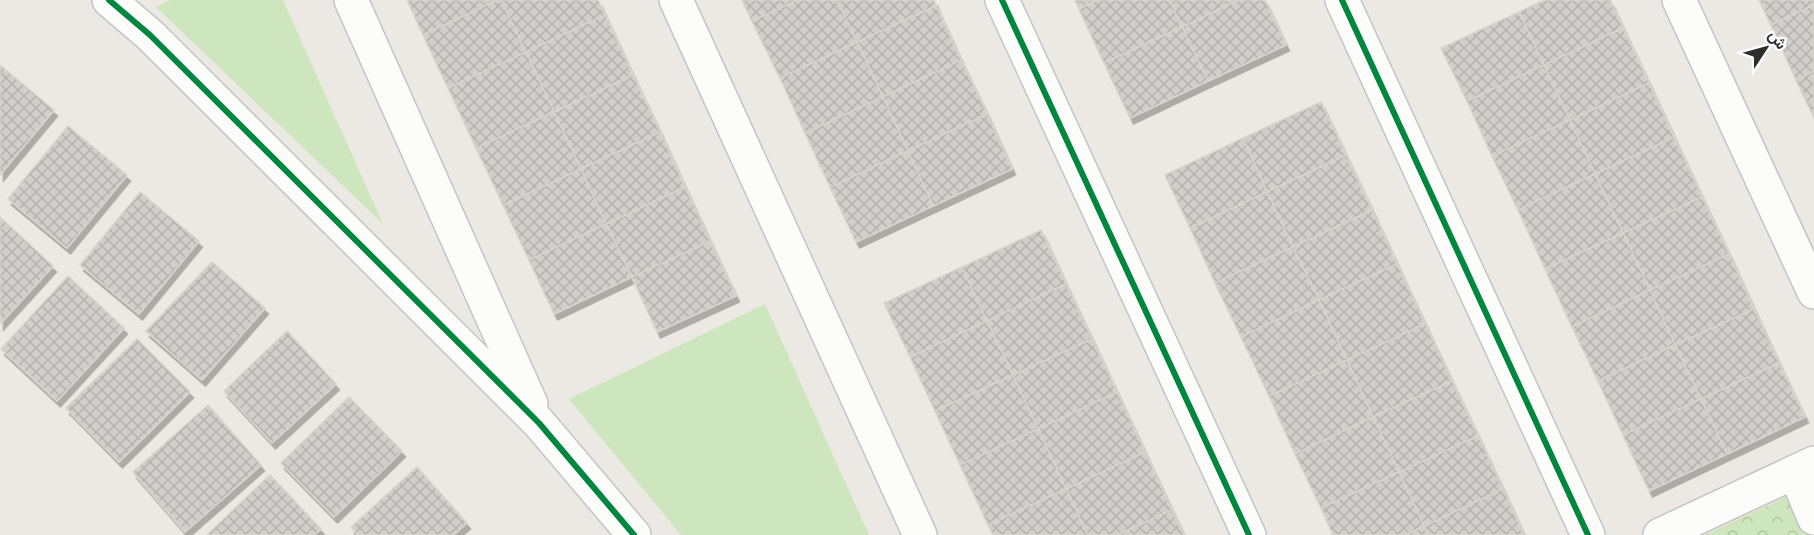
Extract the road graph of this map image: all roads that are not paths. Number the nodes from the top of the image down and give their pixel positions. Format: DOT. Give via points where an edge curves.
graph roads {
  1 [pos="351,0"];
  2 [pos="676,0"];
  3 [pos="1002,0"];
  4 [pos="1342,0"];
  5 [pos="1679,0"];
  6 [pos="124,4"];
  7 [pos="1814,292"];
  8 [pos="539,423"];
  9 [pos="1804,467"];
  10 [pos="1814,518"];
  11 [pos="634,535"];
  12 [pos="920,535"];
  13 [pos="1249,535"];
  14 [pos="1588,535"];
  15 [pos="1660,535"];
  1 -- 8 [label="street"];
  2 -- 12 [label="street"];
  3 -- 13 [label="street"];
  4 -- 14 [label="street"];
  5 -- 7 [label="street"];
  6 -- 8 [label="street" via="150,35"];
  8 -- 11 [label="street"];
  9 -- 10 [label="street"];
  9 -- 15 [label="street"];
}
